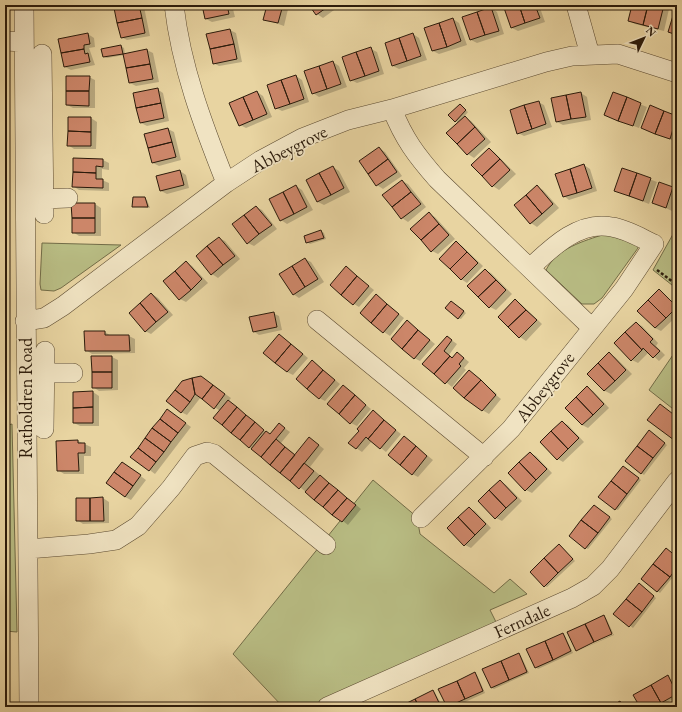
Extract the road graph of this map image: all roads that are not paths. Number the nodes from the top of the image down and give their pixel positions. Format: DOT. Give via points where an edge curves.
graph roads {
  1 [pos="24,5"];
  2 [pos="174,5"];
  3 [pos="576,5"];
  4 [pos="5,41"];
  5 [pos="24,42"];
  6 [pos="42,54"];
  7 [pos="590,54"];
  8 [pos="677,72"];
  9 [pos="33,89"];
  10 [pos="392,109"];
  11 [pos="226,183"];
  12 [pos="68,198"];
  13 [pos="530,268"];
  14 [pos="317,320"];
  15 [pos="25,321"];
  16 [pos="592,328"];
  17 [pos="45,351"];
  18 [pos="45,373"];
  19 [pos="73,373"];
  20 [pos="35,401"];
  21 [pos="44,429"];
  22 [pos="484,457"];
  23 [pos="677,481"];
  24 [pos="421,518"];
  25 [pos="326,545"];
  26 [pos="28,549"];
  27 [pos="29,707"];
  28 [pos="327,707"];
  1 -- 5 [label="street, Ratholdren Road"];
  2 -- 11 [label="street" via="187,72 205,131"];
  3 -- 7 [label="street"];
  4 -- 5 [label="street"];
  5 -- 9 [label="street, Ratholdren Road"];
  6 -- 9 [label="street, Ratholdren Road"];
  7 -- 8 [label="street, Abbeygrove" via="618,54"];
  7 -- 10 [label="street, Abbeygrove" via="546,62"];
  9 -- 12 [label="street, Ratholdren Road" via="43,206"];
  9 -- 15 [label="street, Ratholdren Road"];
  10 -- 11 [label="street, Abbeygrove" via="348,120 302,138"];
  10 -- 13 [label="street" via="415,154 437,179"];
  11 -- 15 [label="street, Abbeygrove" via="63,306 44,318"];
  13 -- 16 [label="street"];
  13 -- 16 [label="street, Abbeygrove" via="565,238 590,228 611,226 654,244"];
  14 -- 22 [label="street"];
  15 -- 20 [label="street, Ratholdren Road"];
  16 -- 22 [label="street, Abbeygrove" via="511,429"];
  17 -- 18 [label="street"];
  18 -- 19 [label="street"];
  18 -- 20 [label="street"];
  20 -- 21 [label="street"];
  20 -- 26 [label="street, Ratholdren Road"];
  22 -- 24 [label="street, Abbeygrove"];
  23 -- 28 [label="street, Ferndale" via="610,568 593,586 572,598"];
  25 -- 26 [label="street" via="214,454 207,452 195,456 138,526 116,540"];
  26 -- 27 [label="street, Ratholdren Road"];
}
